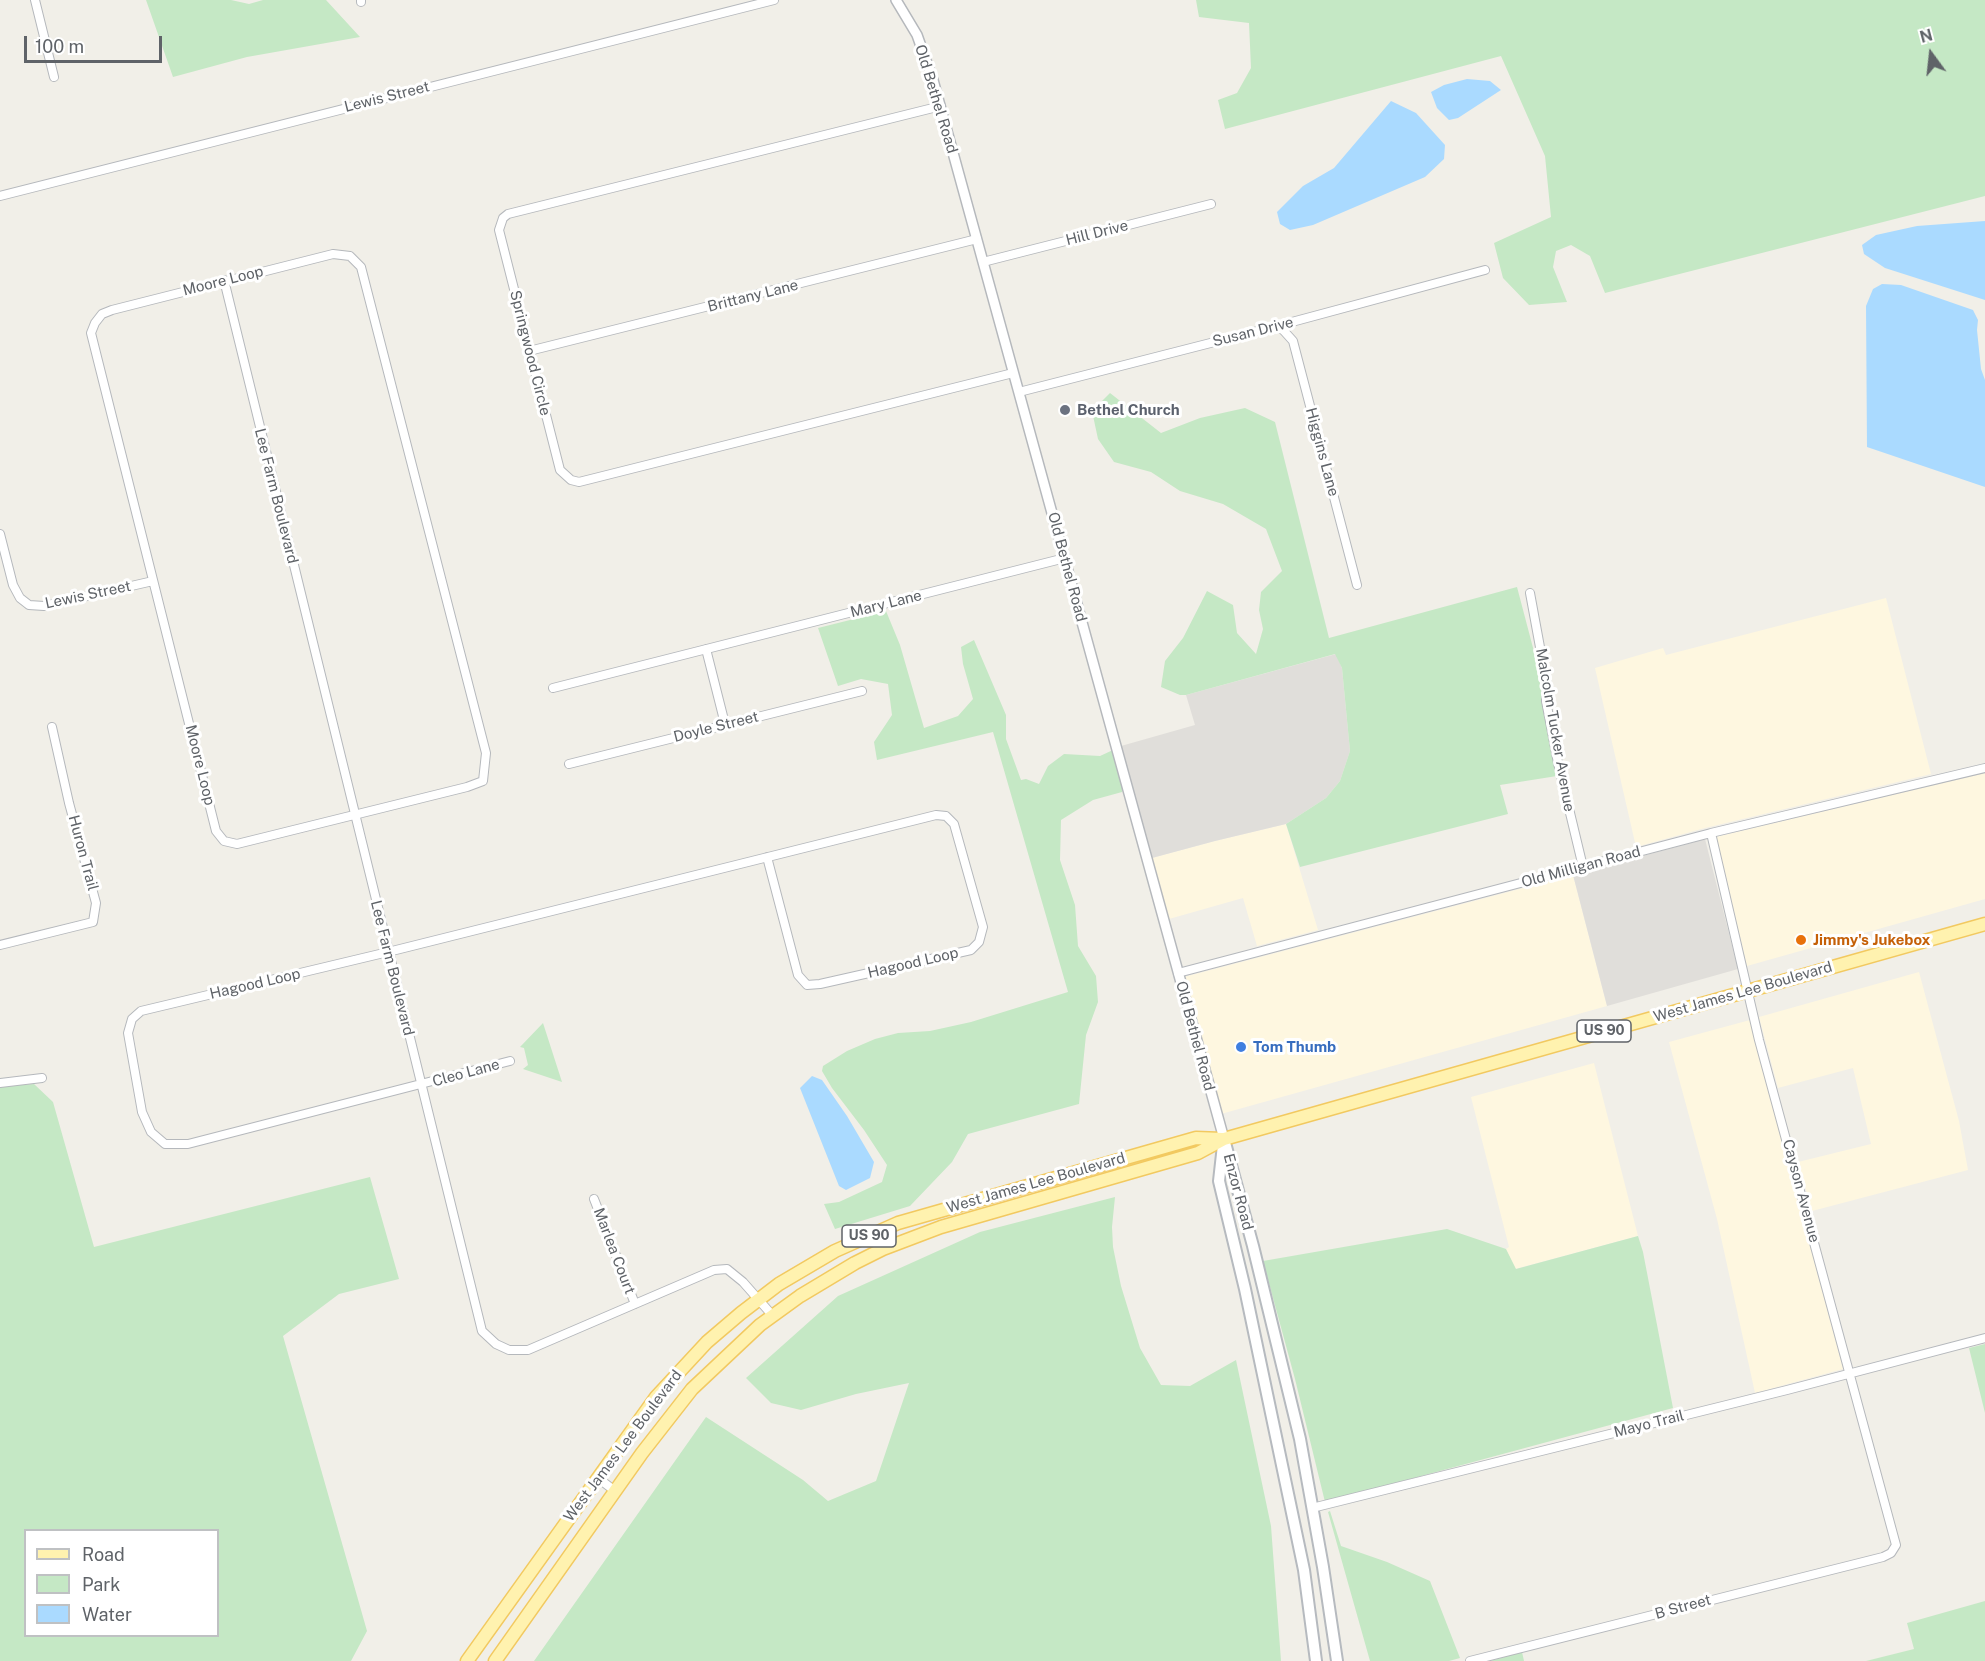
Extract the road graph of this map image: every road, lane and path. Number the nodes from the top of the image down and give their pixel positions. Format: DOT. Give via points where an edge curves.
graph roads {
  1 [pos="35,0"];
  2 [pos="774,0"];
  3 [pos="896,0"];
  4 [pos="54,78"];
  5 [pos="941,106"];
  6 [pos="0,196"];
  7 [pos="1211,204"];
  8 [pos="977,239"];
  9 [pos="983,262"];
  10 [pos="1485,270"];
  11 [pos="224,280"];
  12 [pos="1277,326"];
  13 [pos="529,351"];
  14 [pos="1014,373"];
  15 [pos="1019,392"];
  16 [pos="0,534"];
  17 [pos="1065,558"];
  18 [pos="153,581"];
  19 [pos="1357,585"];
  20 [pos="1530,593"];
  21 [pos="706,649"];
  22 [pos="553,688"];
  23 [pos="862,691"];
  24 [pos="725,724"];
  25 [pos="52,727"];
  26 [pos="569,764"];
  27 [pos="1985,768"];
  28 [pos="355,814"];
  29 [pos="1711,832"];
  30 [pos="767,857"];
  31 [pos="1583,867"];
  32 [pos="1985,924"];
  33 [pos="0,945"];
  34 [pos="388,952"];
  35 [pos="1178,973"];
  36 [pos="1748,991"];
  37 [pos="510,1061"];
  38 [pos="42,1078"];
  39 [pos="0,1083"];
  40 [pos="421,1085"];
  41 [pos="1224,1139"];
  42 [pos="594,1199"];
  43 [pos="759,1299"];
  44 [pos="634,1304"];
  45 [pos="773,1316"];
  46 [pos="1985,1338"];
  47 [pos="1849,1373"];
  48 [pos="598,1478"];
  49 [pos="615,1491"];
  50 [pos="1312,1508"];
  51 [pos="1895,1548"];
  52 [pos="467,1661"];
  53 [pos="495,1661"];
  54 [pos="1316,1661"];
  55 [pos="1337,1661"];
  56 [pos="1470,1661"];
  1 -- 4 [label="street"];
  2 -- 6 [label="street, Lewis Street"];
  3 -- 5 [label="street, Old Bethel Road" via="920,42"];
  5 -- 8 [label="street, Old Bethel Road"];
  5 -- 13 [label="street, Springwood Circle" via="508,214 498,230"];
  7 -- 9 [label="street, Hill Drive"];
  8 -- 9 [label="street, Old Bethel Road"];
  8 -- 13 [label="street, Brittany Lane"];
  9 -- 14 [label="street, Old Bethel Road"];
  10 -- 12 [label="street, Susan Drive"];
  11 -- 18 [label="street, Moore Loop" via="102,314 91,333"];
  11 -- 28 [label="street, Lee Farm Boulevard"];
  11 -- 28 [label="street, Moore Loop" via="333,254 350,256 361,267 486,753 483,781"];
  12 -- 15 [label="street, Susan Drive"];
  12 -- 19 [label="street, Higgins Lane" via="1293,341"];
  13 -- 14 [label="street, Springwood Circle" via="560,470 579,482"];
  14 -- 15 [label="street, Old Bethel Road"];
  15 -- 17 [label="street, Old Bethel Road"];
  16 -- 18 [label="street, Lewis Street" via="13,585 29,605 44,606"];
  17 -- 21 [label="street, Mary Lane"];
  17 -- 35 [label="street, Old Bethel Road"];
  18 -- 28 [label="street, Moore Loop" via="216,831 224,841 237,844"];
  20 -- 31 [label="street, Malcolm Tucker Avenue" via="1547,685 1546,701"];
  21 -- 22 [label="street, Mary Lane"];
  21 -- 24 [label="street"];
  23 -- 24 [label="street, Doyle Street"];
  24 -- 26 [label="street, Doyle Street"];
  25 -- 33 [label="street, Huron Trail" via="96,903 93,922"];
  27 -- 29 [label="street, Old Milligan Road"];
  28 -- 34 [label="street, Lee Farm Boulevard"];
  29 -- 31 [label="street, Old Milligan Road"];
  29 -- 36 [label="street, Cayson Avenue"];
  30 -- 30 [label="street, Hagood Loop" via="936,815 946,816 954,824 983,927 979,942 971,950 807,985 798,975"];
  30 -- 34 [label="street, Hagood Loop"];
  31 -- 35 [label="street, Old Milligan Road"];
  32 -- 36 [label="main road, West James Lee Boulevard / US 90"];
  34 -- 40 [label="street, Lee Farm Boulevard"];
  34 -- 40 [label="street, Hagood Loop" via="141,1011 132,1019 128,1033 142,1112 151,1132 165,1144 188,1144"];
  35 -- 41 [label="street, Old Bethel Road"];
  36 -- 41 [label="main road, West James Lee Boulevard / US 90"];
  36 -- 47 [label="street, Cayson Avenue"];
  37 -- 40 [label="street, Cleo Lane"];
  38 -- 39 [label="street"];
  40 -- 44 [label="street, Lee Farm Boulevard" via="482,1331 509,1350 528,1350"];
  41 -- 43 [label="main road, West James Lee Boulevard / US 90" via="1196,1138 898,1223 835,1251"];
  41 -- 45 [label="main road, West James Lee Boulevard / US 90" via="1198,1153 912,1237 855,1263"];
  41 -- 50 [label="main road, Enzor Road" via="1297,1428"];
  41 -- 54 [label="main road, Enzor Road" via="1219,1181 1304,1570"];
  42 -- 44 [label="street, Marlea Court"];
  43 -- 44 [label="street, Lee Farm Boulevard" via="727,1269 714,1270"];
  43 -- 45 [label="street, Lee Farm Boulevard"];
  43 -- 48 [label="main road, West James Lee Boulevard / US 90" via="677,1372"];
  45 -- 49 [label="main road, West James Lee Boulevard / US 90" via="692,1389"];
  46 -- 47 [label="street, Mayo Trail"];
  47 -- 50 [label="street, Mayo Trail"];
  47 -- 51 [label="street, Cayson Avenue"];
  48 -- 49 [label="street"];
  48 -- 52 [label="main road, West James Lee Boulevard / US 90"];
  49 -- 53 [label="main road, West James Lee Boulevard / US 90"];
  50 -- 55 [label="main road, Enzor Road"];
  51 -- 56 [label="street, B Street" via="1883,1557"];
}
